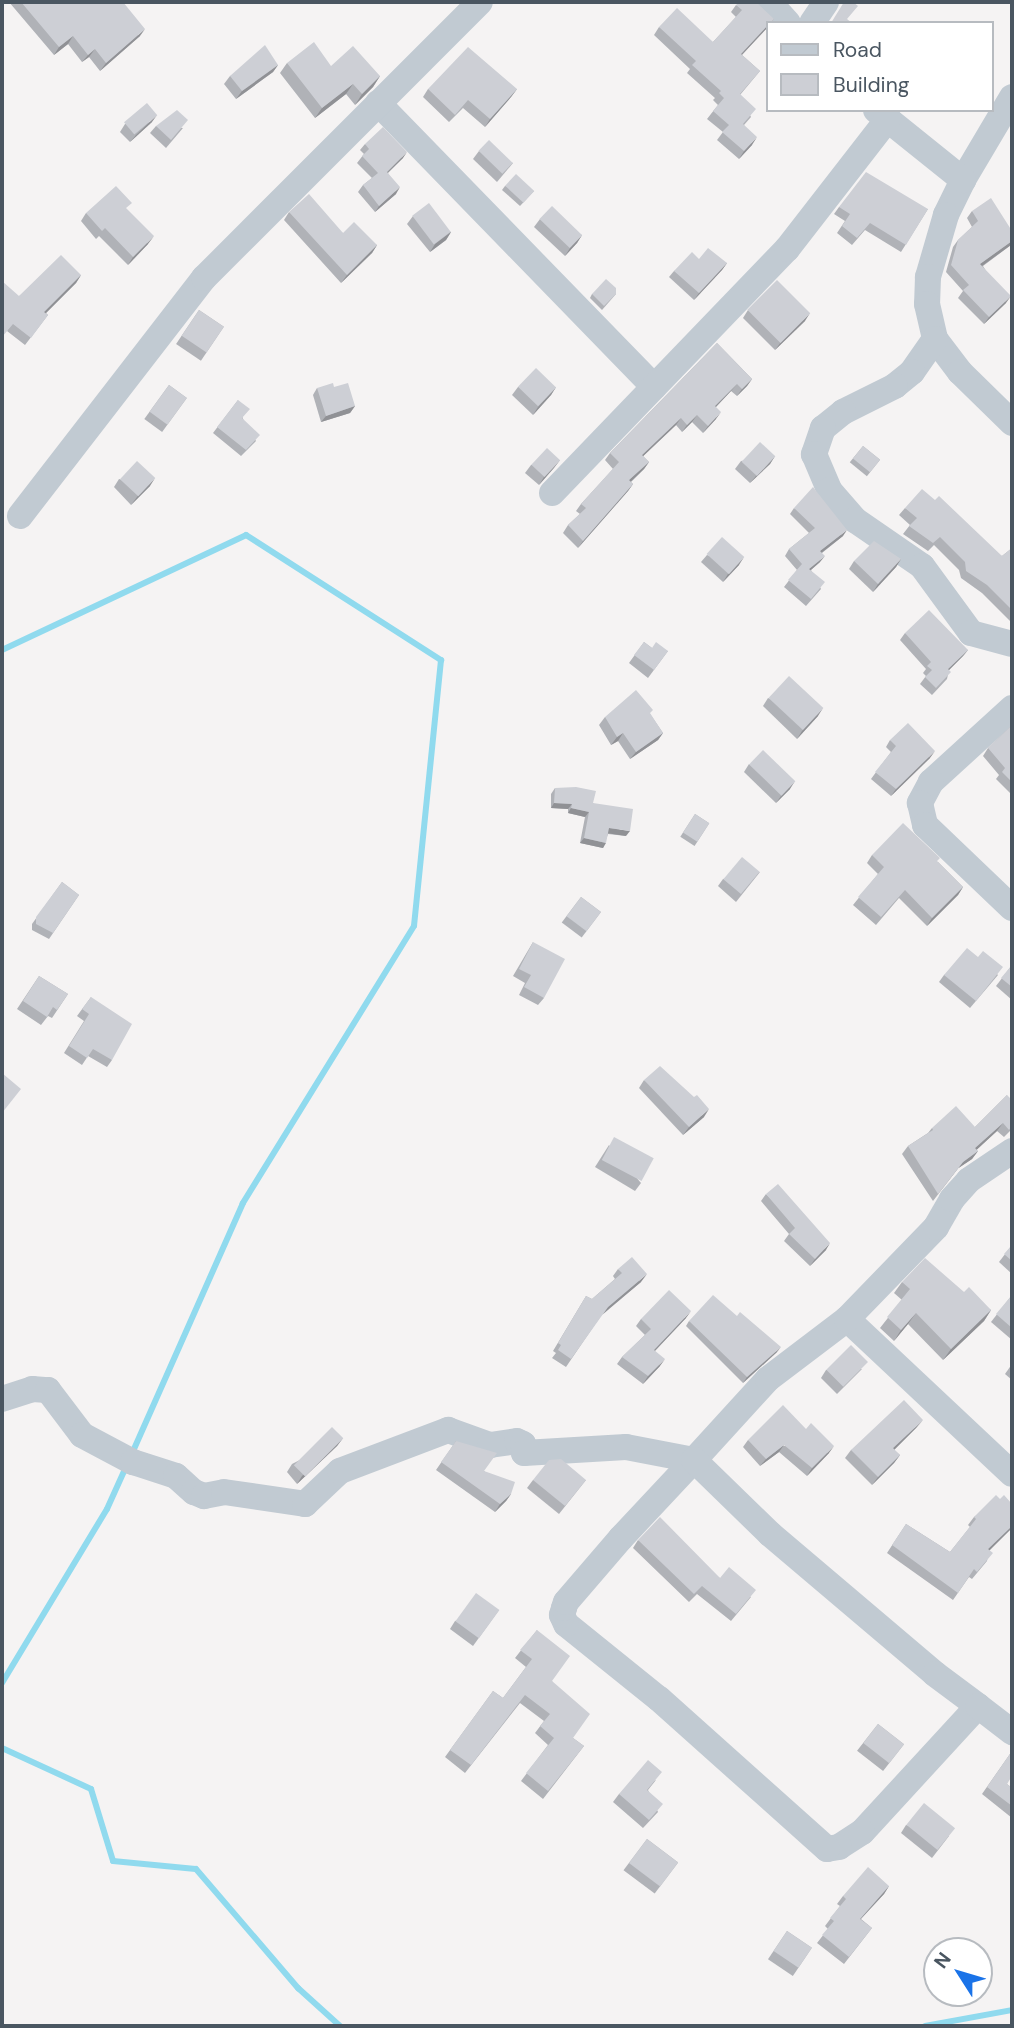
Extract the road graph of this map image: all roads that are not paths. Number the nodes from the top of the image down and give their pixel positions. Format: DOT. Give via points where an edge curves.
graph roads {
  1 [pos="480,2"];
  2 [pos="769,2"];
  3 [pos="826,2"];
  4 [pos="786,21"];
  5 [pos="813,21"];
  6 [pos="1012,97"];
  7 [pos="378,103"];
  8 [pos="882,115"];
  9 [pos="1004,130"];
  10 [pos="963,180"];
  11 [pos="935,339"];
  12 [pos="654,387"];
  13 [pos="1012,423"];
  14 [pos="552,493"];
  15 [pos="20,516"];
  16 [pos="1012,643"];
  17 [pos="1012,708"];
  18 [pos="1012,908"];
  19 [pos="1012,1151"];
  20 [pos="847,1319"];
  21 [pos="2,1399"];
  22 [pos="694,1460"];
  23 [pos="1012,1474"];
  24 [pos="978,1706"];
  25 [pos="1012,1732"];
  1 -- 7 [label="street"];
  2 -- 4 [label="street"];
  3 -- 5 [label="street"];
  6 -- 9 [label="street"];
  7 -- 12 [label="street"];
  7 -- 15 [label="street" via="204,278"];
  8 -- 10 [label="street"];
  8 -- 12 [label="street" via="787,249"];
  9 -- 10 [label="street"];
  10 -- 11 [label="street" via="946,215 928,277 927,304"];
  11 -- 13 [label="street" via="960,372"];
  11 -- 16 [label="street" via="912,372 895,386 843,412 824,428 814,454 829,490 855,520 922,566 971,633"];
  12 -- 14 [label="street"];
  17 -- 18 [label="street" via="931,782 920,803 925,825"];
  19 -- 20 [label="street" via="969,1180 951,1199 936,1227"];
  20 -- 22 [label="street" via="768,1379"];
  20 -- 23 [label="street"];
  21 -- 22 [label="street" via="32,1389 48,1390 82,1434 129,1460 176,1476 204,1496 224,1492 305,1504 340,1471 449,1430 490,1446 517,1441 523,1444 524,1453 626,1447"];
  22 -- 24 [label="street" via="770,1534"];
  22 -- 24 [label="street" via="566,1602 562,1615 566,1624 659,1699 821,1846 839,1847 862,1832"];
  24 -- 25 [label="street"];
}
